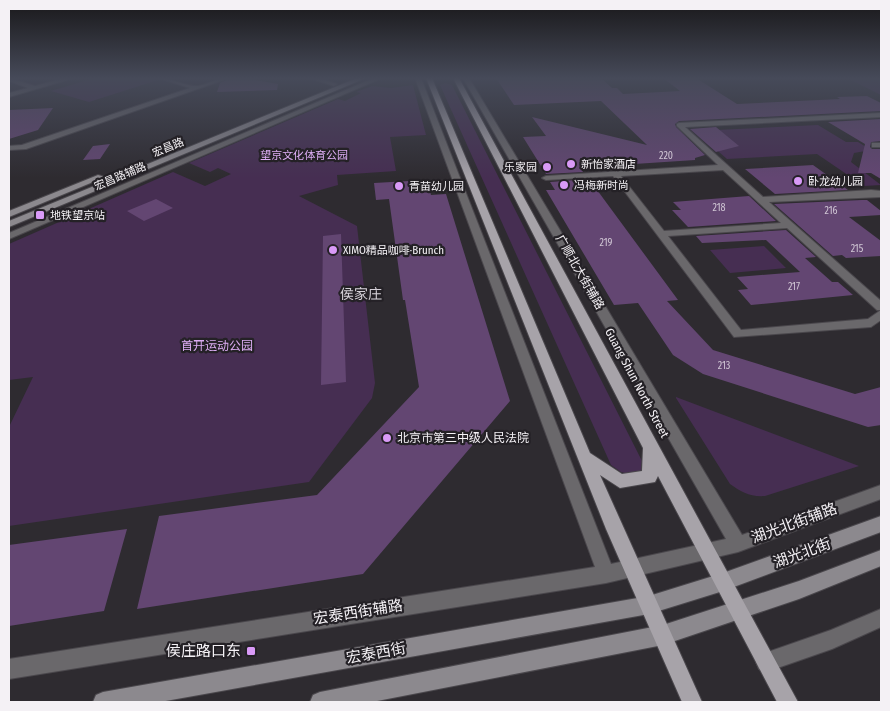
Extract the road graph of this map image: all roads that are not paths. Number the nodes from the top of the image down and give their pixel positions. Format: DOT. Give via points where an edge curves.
graph roads {
  1 [pos="128,111"];
  2 [pos="266,111"];
  3 [pos="283,111"];
  4 [pos="301,111"];
  5 [pos="440,111"];
  6 [pos="441,111"];
  7 [pos="474,111"];
  8 [pos="476,111"];
  9 [pos="881,115"];
  10 [pos="9,148"];
  11 [pos="725,167"];
  12 [pos="615,173"];
  13 [pos="546,178"];
  14 [pos="881,194"];
  15 [pos="761,200"];
  16 [pos="9,214"];
  17 [pos="9,224"];
  18 [pos="788,225"];
  19 [pos="661,234"];
  20 [pos="9,236"];
  21 [pos="881,307"];
  22 [pos="881,314"];
  23 [pos="650,446"];
  24 [pos="585,457"];
  25 [pos="881,492"];
  26 [pos="881,524"];
  27 [pos="738,544"];
  28 [pos="707,552"];
  29 [pos="881,558"];
  30 [pos="632,568"];
  31 [pos="606,574"];
  32 [pos="723,582"];
  33 [pos="649,605"];
  34 [pos="739,611"];
  35 [pos="881,618"];
  36 [pos="663,635"];
  37 [pos="766,662"];
  38 [pos="9,669"];
  39 [pos="103,702"];
  40 [pos="320,702"];
  41 [pos="692,702"];
  42 [pos="788,702"];
  1 -- 10 [label="street" via="23,147"];
  2 -- 16 [label="main road, 宏昌路"];
  3 -- 17 [label="main road, 宏昌路"];
  4 -- 20 [label="street, 宏昌路辅路"];
  5 -- 31 [label="street"];
  6 -- 24 [label="main road"];
  7 -- 23 [label="main road, Guang Shun North Street"];
  8 -- 27 [label="street, 广顺北大街辅路"];
  9 -- 11 [label="street" via="679,125"];
  11 -- 12 [label="street"];
  11 -- 15 [label="street"];
  12 -- 13 [label="street"];
  12 -- 19 [label="street"];
  14 -- 15 [label="street"];
  15 -- 18 [label="street"];
  18 -- 19 [label="street"];
  18 -- 21 [label="street"];
  19 -- 22 [label="street" via="738,334 872,322"];
  23 -- 24 [label="main road" via="650,477 620,481"];
  23 -- 28 [label="main road, Guang Shun North Street"];
  24 -- 30 [label="main road"];
  25 -- 27 [label="street, 湖光北街辅路"];
  26 -- 32 [label="main road, 湖光北街"];
  27 -- 28 [label="street, 湖光北街辅路"];
  28 -- 30 [label="street, 宏泰西街辅路"];
  28 -- 32 [label="main road, Guang Shun North Street"];
  29 -- 34 [label="main road"];
  30 -- 31 [label="street, 宏泰西街辅路"];
  30 -- 33 [label="main road"];
  31 -- 38 [label="street, 宏泰西街辅路"];
  32 -- 33 [label="main road, 湖光北街"];
  32 -- 34 [label="main road, Guang Shun North Street"];
  33 -- 36 [label="main road"];
  33 -- 39 [label="main road, 宏泰西街"];
  34 -- 36 [label="main road"];
  34 -- 37 [label="main road, Guang Shun North Street"];
  35 -- 37 [label="street"];
  36 -- 40 [label="main road"];
  36 -- 41 [label="main road"];
  37 -- 42 [label="main road, Guang Shun North Street"];
}
